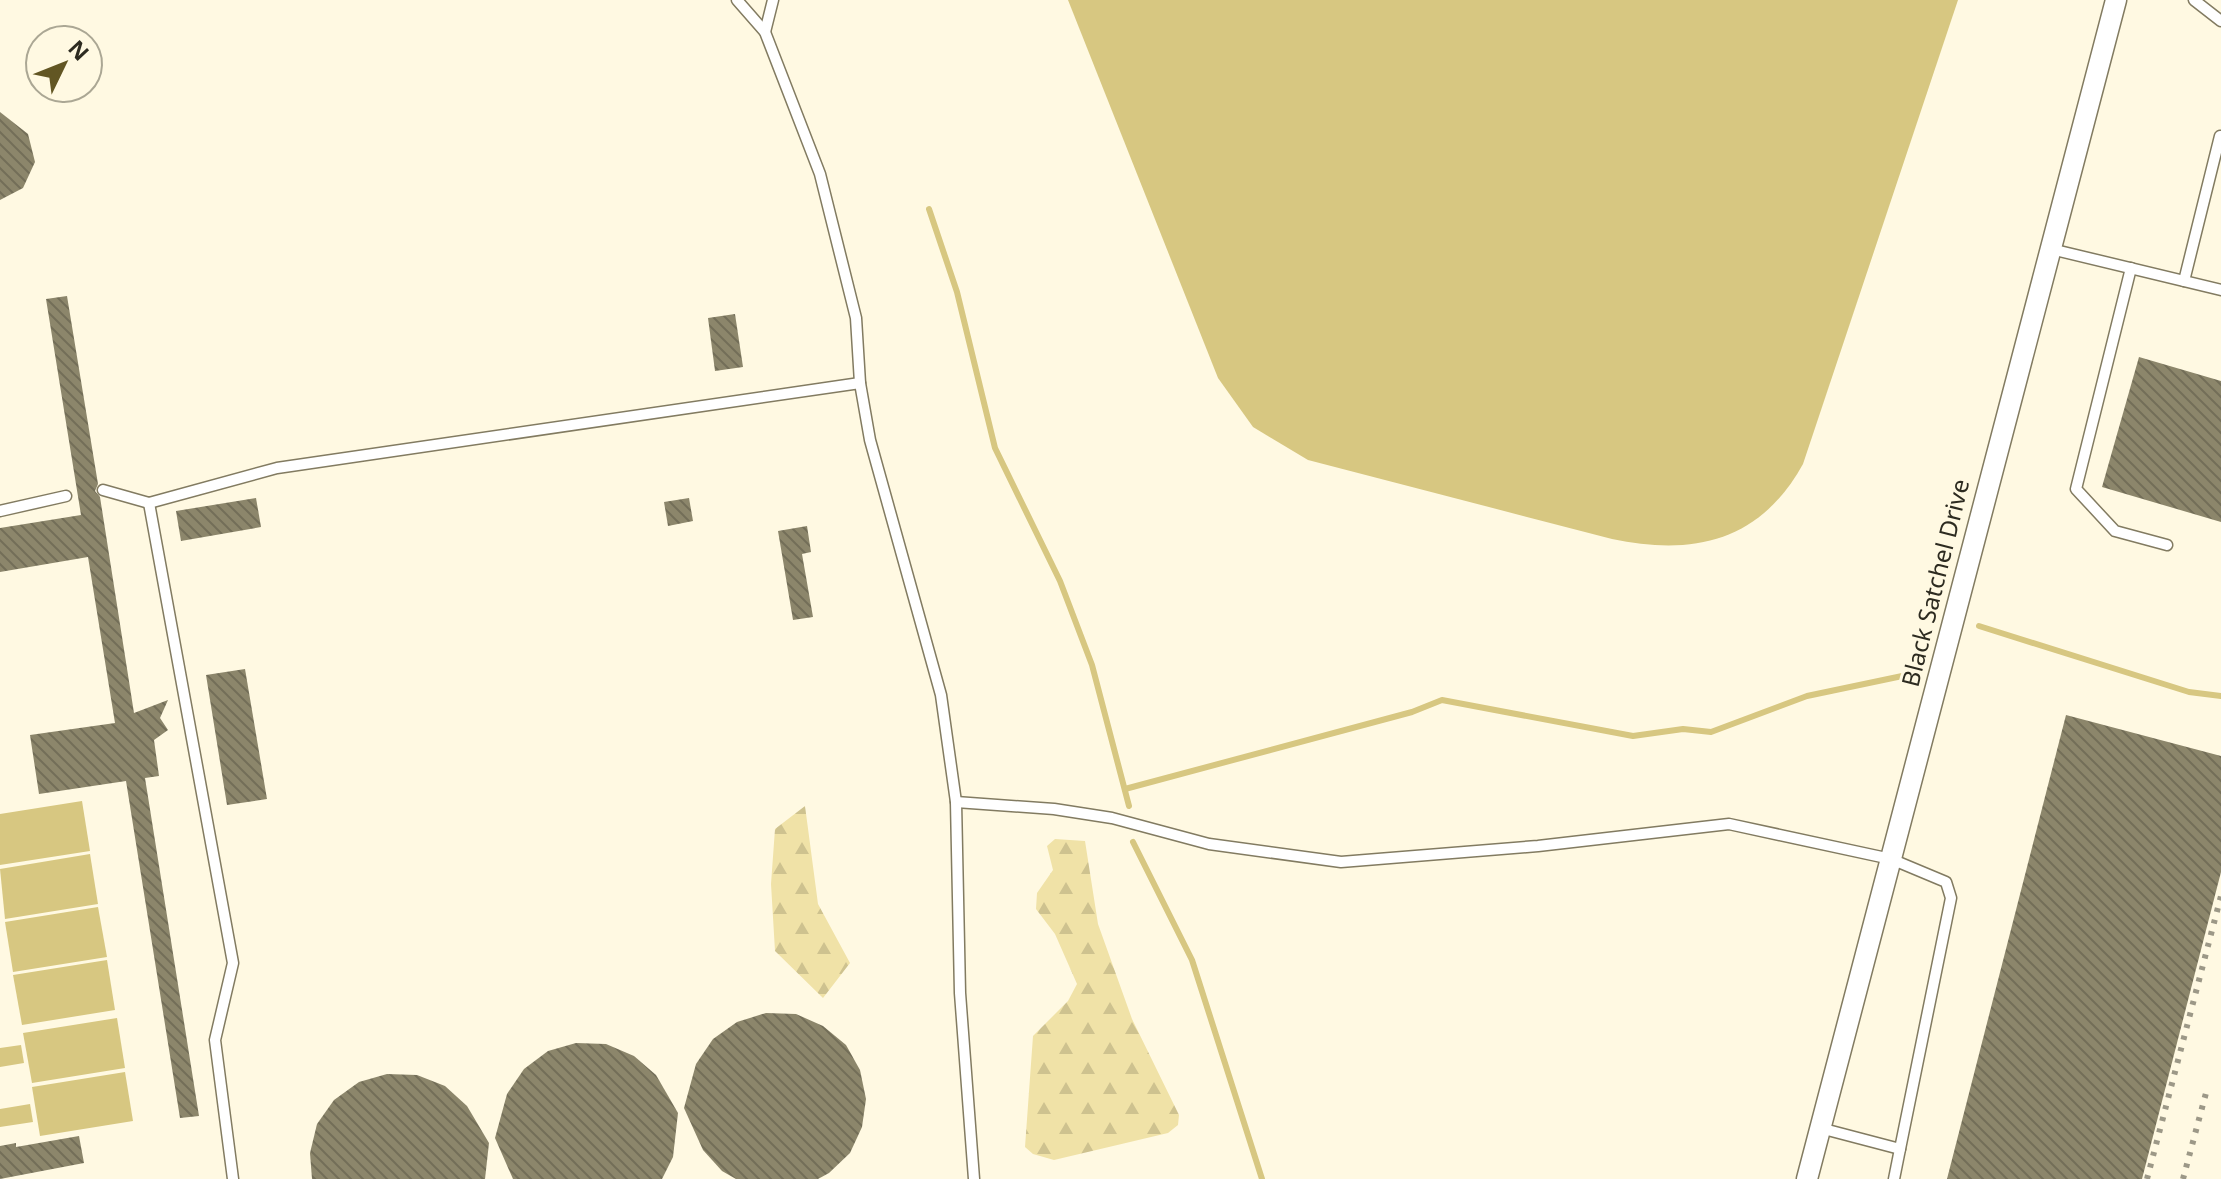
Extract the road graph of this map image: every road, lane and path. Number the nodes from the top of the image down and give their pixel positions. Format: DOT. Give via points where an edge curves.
graph roads {
  1 [pos="737,0"];
  2 [pos="773,0"];
  3 [pos="2116,0"];
  4 [pos="2194,0"];
  5 [pos="2221,21"];
  6 [pos="765,32"];
  7 [pos="2220,136"];
  8 [pos="2051,249"];
  9 [pos="2131,268"];
  10 [pos="2184,281"];
  11 [pos="2221,290"];
  12 [pos="860,383"];
  13 [pos="103,490"];
  14 [pos="66,496"];
  15 [pos="149,503"];
  16 [pos="0,511"];
  17 [pos="2167,545"];
  18 [pos="956,802"];
  19 [pos="1891,859"];
  20 [pos="1820,1128"];
  21 [pos="1900,1149"];
  22 [pos="233,1179"];
  23 [pos="974,1179"];
  24 [pos="1807,1179"];
  25 [pos="1894,1179"];
  1 -- 6 [label="lane"];
  2 -- 6 [label="lane"];
  3 -- 8 [label="street, Black Satchel Drive"];
  4 -- 5 [label="lane"];
  6 -- 12 [label="lane" via="820,174 856,318"];
  7 -- 10 [label="lane"];
  8 -- 9 [label="lane"];
  8 -- 19 [label="street, Black Satchel Drive"];
  9 -- 10 [label="lane"];
  9 -- 17 [label="lane" via="2076,489 2115,531"];
  10 -- 11 [label="lane"];
  12 -- 15 [label="lane" via="277,468"];
  12 -- 18 [label="lane" via="870,440 941,695"];
  13 -- 15 [label="lane"];
  14 -- 16 [label="lane"];
  15 -- 22 [label="lane" via="233,963 215,1040"];
  18 -- 19 [label="lane" via="1068,811 1209,844 1341,862 1729,824"];
  18 -- 23 [label="lane" via="960,993"];
  19 -- 20 [label="street, Black Satchel Drive"];
  19 -- 21 [label="lane" via="1946,882 1951,898"];
  20 -- 21 [label="lane"];
  20 -- 24 [label="street, Black Satchel Drive"];
  21 -- 25 [label="lane"];
}
